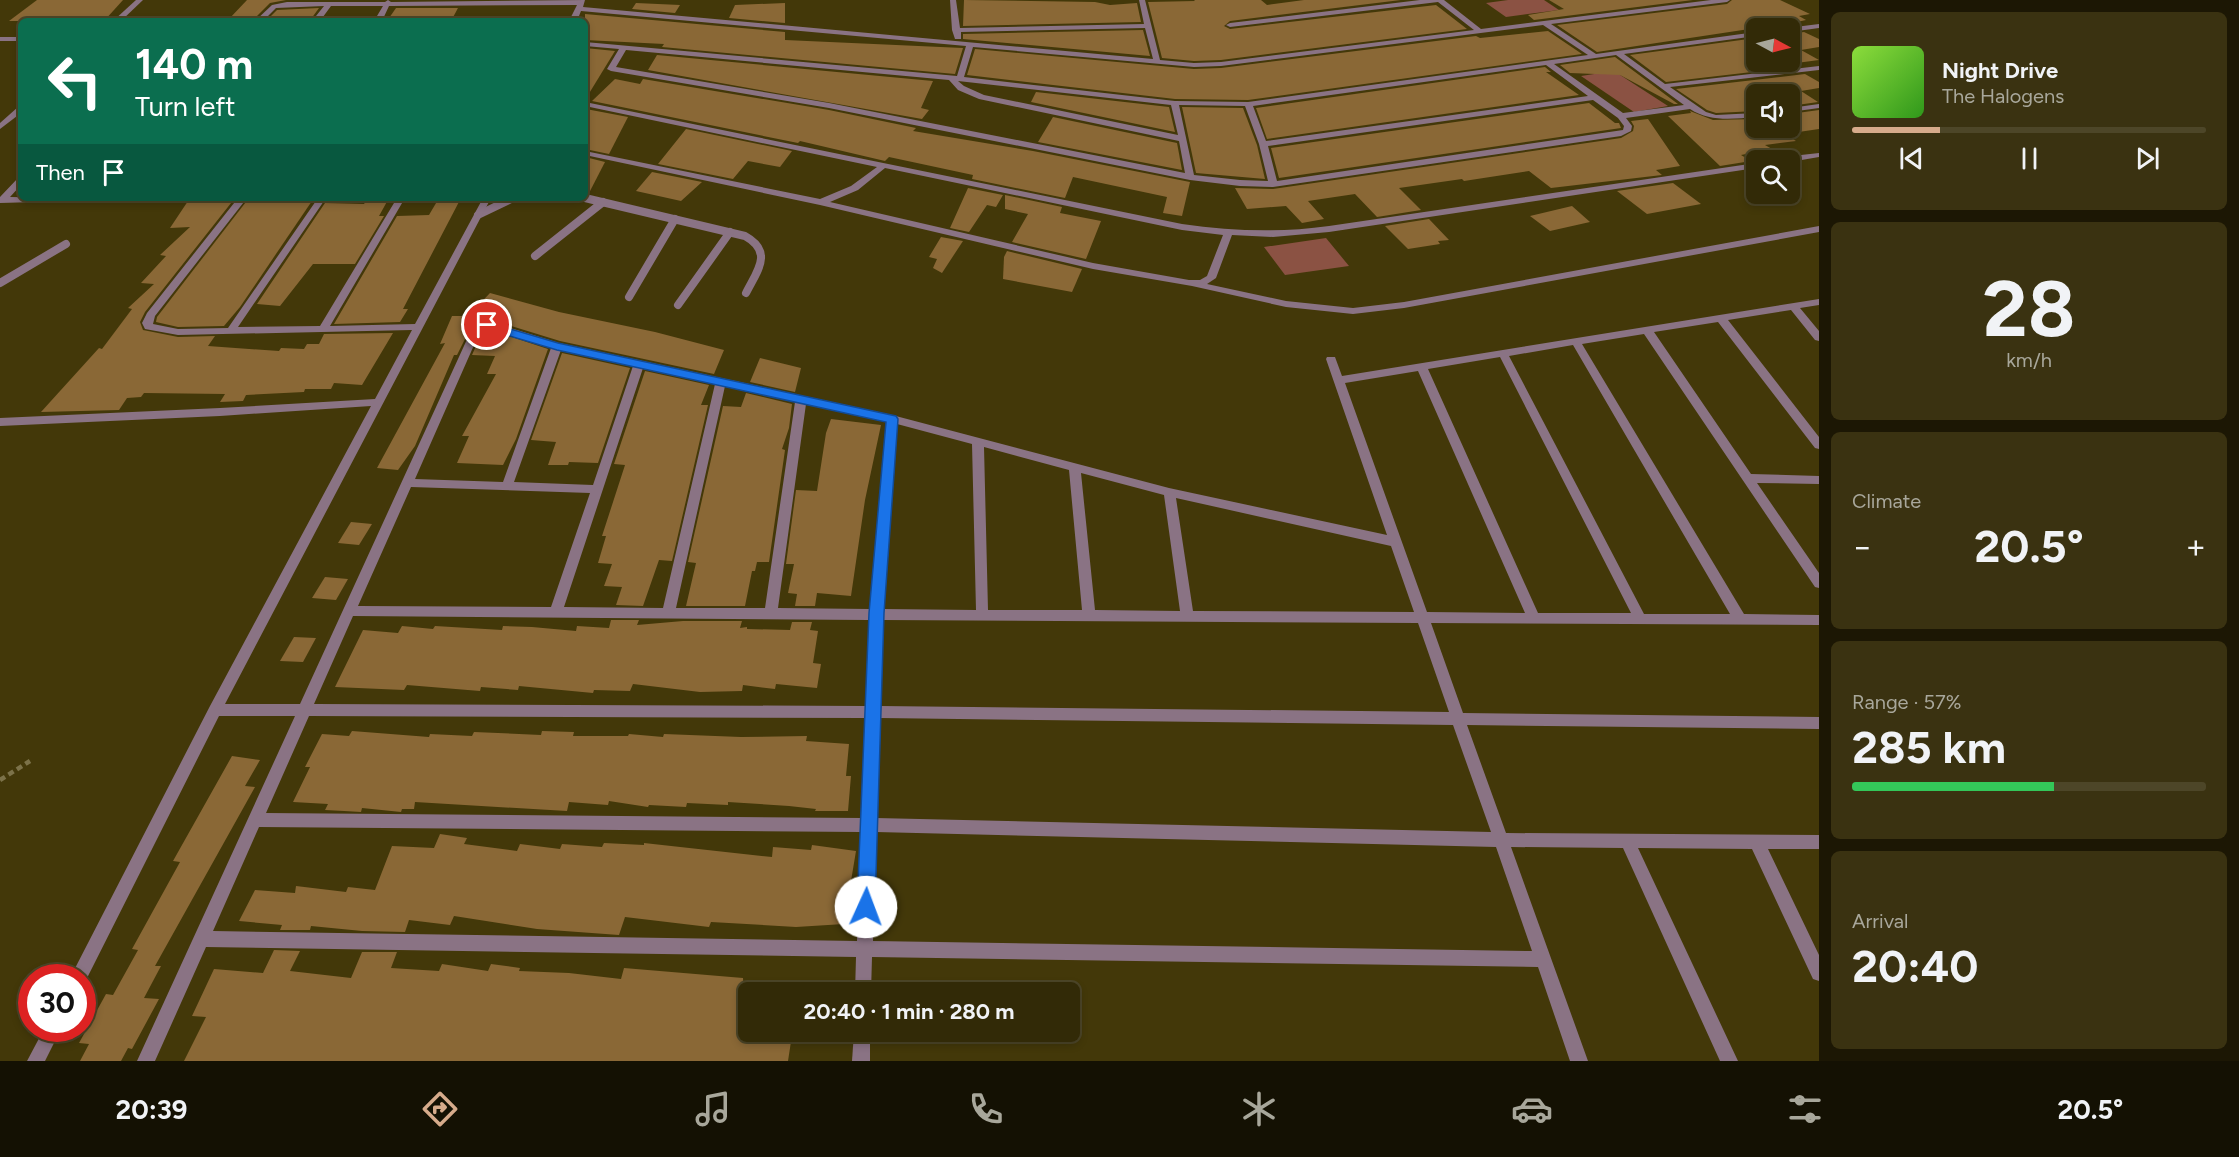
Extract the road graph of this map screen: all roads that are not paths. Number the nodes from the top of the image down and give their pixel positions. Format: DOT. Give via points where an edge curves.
graph roads {
  1 [pos="140,0"];
  2 [pos="953,0"];
  3 [pos="1142,0"];
  4 [pos="1439,0"];
  5 [pos="1727,0"];
  6 [pos="388,2"];
  7 [pos="330,3"];
  8 [pos="581,4"];
  9 [pos="120,18"];
  10 [pos="262,18"];
  11 [pos="318,18"];
  12 [pos="380,18"];
  13 [pos="574,18"];
  14 [pos="1543,22"];
  15 [pos="1230,25"];
  16 [pos="1149,26"];
  17 [pos="1819,26"];
  18 [pos="1800,29"];
  19 [pos="956,30"];
  20 [pos="1478,30"];
  21 [pos="1746,35"];
  22 [pos="0,39"];
  23 [pos="18,39"];
  24 [pos="959,43"];
  25 [pos="588,44"];
  26 [pos="970,44"];
  27 [pos="623,48"];
  28 [pos="1616,52"];
  29 [pos="1593,55"];
  30 [pos="1157,62"];
  31 [pos="1546,62"];
  32 [pos="1819,68"];
  33 [pos="956,79"];
  34 [pos="1028,86"];
  35 [pos="1663,86"];
  36 [pos="1595,97"];
  37 [pos="1003,103"];
  38 [pos="1175,103"];
  39 [pos="1248,104"];
  40 [pos="588,105"];
  41 [pos="1692,106"];
  42 [pos="1819,106"];
  43 [pos="1800,109"];
  44 [pos="18,111"];
  45 [pos="0,116"];
  46 [pos="12,116"];
  47 [pos="1621,116"];
  48 [pos="1746,116"];
  49 [pos="0,127"];
  50 [pos="1183,139"];
  51 [pos="1263,144"];
  52 [pos="588,154"];
  53 [pos="1819,155"];
  54 [pos="1800,158"];
  55 [pos="882,166"];
  56 [pos="1746,166"];
  57 [pos="1190,177"];
  58 [pos="18,183"];
  59 [pos="1273,184"];
  60 [pos="588,199"];
  61 [pos="1,200"];
  62 [pos="18,200"];
  63 [pos="241,201"];
  64 [pos="320,201"];
  65 [pos="400,201"];
  66 [pos="485,201"];
  67 [pos="507,201"];
  68 [pos="603,202"];
  69 [pos="820,202"];
  70 [pos="478,215"];
  71 [pos="675,219"];
  72 [pos="1819,229"];
  73 [pos="730,232"];
  74 [pos="1228,234"];
  75 [pos="66,244"];
  76 [pos="535,255"];
  77 [pos="0,283"];
  78 [pos="1189,284"];
  79 [pos="746,293"];
  80 [pos="629,297"];
  81 [pos="1819,302"];
  82 [pos="678,304"];
  83 [pos="1793,306"];
  84 [pos="1721,318"];
  85 [pos="419,327"];
  86 [pos="322,330"];
  87 [pos="1647,330"];
  88 [pos="230,332"];
  89 [pos="1819,338"];
  90 [pos="1576,342"];
  91 [pos="557,346"];
  92 [pos="1503,354"];
  93 [pos="1331,359"];
  94 [pos="639,364"];
  95 [pos="1422,366"];
  96 [pos="1339,380"];
  97 [pos="721,382"];
  98 [pos="801,399"];
  99 [pos="379,402"];
  100 [pos="892,419"];
  101 [pos="0,422"];
  102 [pos="978,441"];
  103 [pos="1819,444"];
  104 [pos="1075,468"];
  105 [pos="1747,478"];
  106 [pos="1819,480"];
  107 [pos="408,483"];
  108 [pos="507,486"];
  109 [pos="597,489"];
  110 [pos="1169,492"];
  111 [pos="1396,542"];
  112 [pos="1819,583"];
  113 [pos="350,611"];
  114 [pos="556,611"];
  115 [pos="669,612"];
  116 [pos="771,612"];
  117 [pos="876,613"];
  118 [pos="982,614"];
  119 [pos="1089,615"];
  120 [pos="1186,615"];
  121 [pos="1422,617"];
  122 [pos="1534,618"];
  123 [pos="1640,618"];
  124 [pos="1740,619"];
  125 [pos="1819,620"];
  126 [pos="215,710"];
  127 [pos="304,711"];
  128 [pos="873,712"];
  129 [pos="1458,718"];
  130 [pos="1819,723"];
  131 [pos="255,820"];
  132 [pos="869,825"];
  133 [pos="1501,840"];
  134 [pos="1627,841"];
  135 [pos="1756,842"];
  136 [pos="1819,842"];
  137 [pos="201,939"];
  138 [pos="865,948"];
  139 [pos="1543,959"];
  140 [pos="85,964"];
  141 [pos="1819,973"];
  142 [pos="863,982"];
  143 [pos="46,1042"];
  144 [pos="862,1042"];
  145 [pos="36,1061"];
  146 [pos="146,1061"];
  147 [pos="861,1061"];
  148 [pos="1579,1061"];
  149 [pos="1729,1061"];
  1 -- 9 [label="street"];
  2 -- 19 [label="street"];
  3 -- 16 [label="street"];
  4 -- 15 [label="street"];
  4 -- 20 [label="street"];
  5 -- 14 [label="street"];
  6 -- 7 [label="street"];
  6 -- 8 [label="street"];
  6 -- 12 [label="street"];
  7 -- 10 [label="street" via="279,4"];
  7 -- 11 [label="street"];
  8 -- 13 [label="street"];
  8 -- 24 [label="street"];
  14 -- 20 [label="street"];
  14 -- 29 [label="street"];
  16 -- 19 [label="street"];
  16 -- 30 [label="street"];
  17 -- 18 [label="street"];
  19 -- 24 [label="street"];
  20 -- 30 [label="street" via="1221,64"];
  21 -- 28 [label="street"];
  22 -- 23 [label="street"];
  24 -- 26 [label="street"];
  25 -- 27 [label="street"];
  26 -- 30 [label="street"];
  26 -- 33 [label="street"];
  27 -- 33 [label="street"];
  27 -- 57 [label="street" via="611,69"];
  28 -- 29 [label="street"];
  28 -- 35 [label="street"];
  29 -- 31 [label="street"];
  31 -- 36 [label="street"];
  31 -- 39 [label="street"];
  32 -- 35 [label="street"];
  33 -- 34 [label="street"];
  33 -- 37 [label="street" via="961,88"];
  34 -- 37 [label="street"];
  34 -- 38 [label="street"];
  35 -- 41 [label="street"];
  36 -- 47 [label="street"];
  36 -- 51 [label="street"];
  37 -- 50 [label="street"];
  38 -- 39 [label="street"];
  38 -- 50 [label="street"];
  39 -- 51 [label="street"];
  40 -- 55 [label="street"];
  41 -- 47 [label="street"];
  41 -- 48 [label="street" via="1716,117"];
  42 -- 43 [label="street"];
  44 -- 46 [label="street"];
  45 -- 46 [label="street"];
  46 -- 49 [label="street"];
  47 -- 59 [label="street" via="1628,126 1621,134"];
  50 -- 57 [label="street"];
  51 -- 59 [label="street"];
  52 -- 69 [label="street"];
  53 -- 54 [label="street"];
  55 -- 69 [label="street" via="850,192"];
  55 -- 74 [label="street"];
  56 -- 74 [label="street" via="1286,235"];
  57 -- 59 [label="street"];
  58 -- 61 [label="street"];
  60 -- 68 [label="lane"];
  61 -- 62 [label="street"];
  63 -- 88 [label="street" via="147,323 149,327 178,332"];
  64 -- 88 [label="street"];
  65 -- 86 [label="street"];
  66 -- 70 [label="street"];
  67 -- 70 [label="lane"];
  68 -- 71 [label="lane"];
  68 -- 76 [label="lane"];
  69 -- 78 [label="street" via="1092,266"];
  70 -- 85 [label="street"];
  71 -- 73 [label="lane"];
  71 -- 80 [label="lane"];
  72 -- 78 [label="street" via="1353,311 1286,304"];
  73 -- 79 [label="lane" via="756,241 762,248 762,257"];
  73 -- 82 [label="lane"];
  74 -- 78 [label="street" via="1211,278"];
  75 -- 77 [label="lane"];
  81 -- 83 [label="street"];
  83 -- 84 [label="street"];
  83 -- 89 [label="street"];
  84 -- 87 [label="street"];
  84 -- 103 [label="street"];
  85 -- 86 [label="street"];
  85 -- 99 [label="street"];
  86 -- 88 [label="street"];
  87 -- 90 [label="street"];
  87 -- 105 [label="street"];
  90 -- 92 [label="street"];
  90 -- 124 [label="street"];
  91 -- 94 [label="street"];
  91 -- 107 [label="street" via="491,325 478,329"];
  91 -- 108 [label="street"];
  92 -- 95 [label="street"];
  92 -- 123 [label="street"];
  93 -- 96 [label="street"];
  94 -- 97 [label="street"];
  94 -- 109 [label="street"];
  95 -- 96 [label="street"];
  95 -- 122 [label="street"];
  96 -- 111 [label="street"];
  97 -- 98 [label="street"];
  97 -- 115 [label="street"];
  98 -- 100 [label="street"];
  98 -- 116 [label="street"];
  99 -- 101 [label="street"];
  99 -- 126 [label="street"];
  100 -- 102 [label="street"];
  100 -- 117 [label="street"];
  102 -- 104 [label="street"];
  102 -- 118 [label="street"];
  104 -- 110 [label="street"];
  104 -- 119 [label="street"];
  105 -- 106 [label="street"];
  105 -- 112 [label="street"];
  107 -- 108 [label="street"];
  107 -- 113 [label="street"];
  108 -- 109 [label="street"];
  109 -- 114 [label="street"];
  110 -- 111 [label="street"];
  110 -- 120 [label="street"];
  111 -- 121 [label="street"];
  113 -- 114 [label="street"];
  113 -- 127 [label="street"];
  114 -- 115 [label="street"];
  115 -- 116 [label="street"];
  116 -- 117 [label="street"];
  117 -- 118 [label="street"];
  117 -- 128 [label="street"];
  118 -- 119 [label="street"];
  119 -- 120 [label="street"];
  120 -- 121 [label="street"];
  121 -- 122 [label="street"];
  121 -- 129 [label="street"];
  122 -- 123 [label="street"];
  123 -- 124 [label="street"];
  124 -- 125 [label="street"];
  126 -- 127 [label="street"];
  126 -- 140 [label="street"];
  127 -- 128 [label="street"];
  127 -- 131 [label="street"];
  128 -- 129 [label="street"];
  128 -- 132 [label="street"];
  129 -- 130 [label="street"];
  129 -- 133 [label="street"];
  131 -- 132 [label="street"];
  131 -- 137 [label="street"];
  132 -- 133 [label="street"];
  132 -- 138 [label="street"];
  133 -- 134 [label="street"];
  133 -- 139 [label="street"];
  134 -- 135 [label="street"];
  134 -- 149 [label="street"];
  135 -- 136 [label="street"];
  135 -- 141 [label="street"];
  137 -- 138 [label="street"];
  137 -- 146 [label="street"];
  138 -- 139 [label="street"];
  138 -- 142 [label="street"];
  139 -- 148 [label="street"];
  143 -- 145 [label="street"];
  144 -- 147 [label="street"];
}
